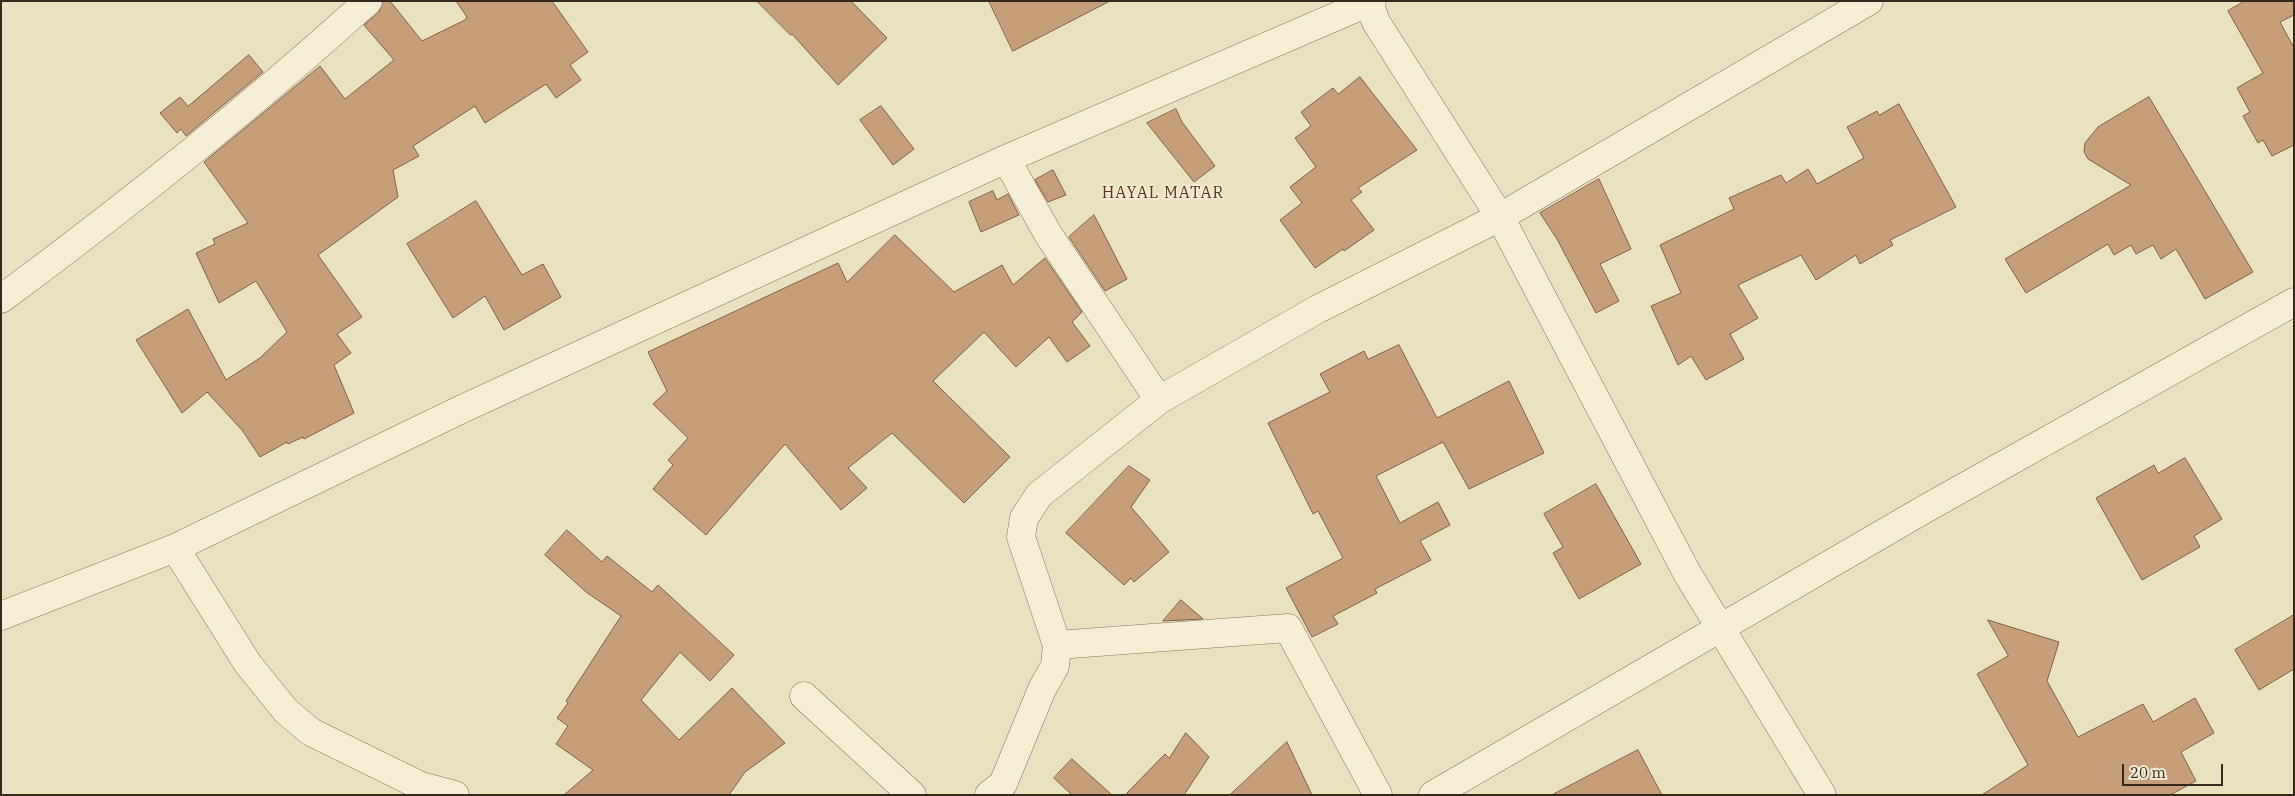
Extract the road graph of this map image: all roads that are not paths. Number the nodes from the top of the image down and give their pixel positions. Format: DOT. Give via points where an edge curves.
graph roads {
  1 [pos="368,1"];
  2 [pos="1869,1"];
  3 [pos="1370,2"];
  4 [pos="1006,159"];
  5 [pos="1500,218"];
  6 [pos="1,299"];
  7 [pos="2294,302"];
  8 [pos="1159,400"];
  9 [pos="175,548"];
  10 [pos="1,616"];
  11 [pos="1722,628"];
  12 [pos="1057,645"];
  13 [pos="804,696"];
  14 [pos="455,795"];
  15 [pos="912,795"];
  16 [pos="989,795"];
  17 [pos="1378,795"];
  18 [pos="1433,795"];
  19 [pos="1822,795"];
  1 -- 6 [label="street" via="278,81 86,236"];
  2 -- 5 [label="street"];
  3 -- 4 [label="street"];
  3 -- 5 [label="street" via="1376,22"];
  4 -- 8 [label="street" via="1048,234"];
  4 -- 9 [label="street" via="462,409"];
  5 -- 8 [label="street" via="1318,308"];
  5 -- 11 [label="street" via="1688,573"];
  7 -- 11 [label="street" via="1925,508"];
  8 -- 12 [label="street" via="1039,495 1024,518 1021,537"];
  9 -- 10 [label="street"];
  9 -- 14 [label="street" via="248,664 286,711 311,732 421,786"];
  11 -- 18 [label="street"];
  11 -- 19 [label="street"];
  12 -- 16 [label="street" via="1055,666 1042,689 1003,784"];
  12 -- 17 [label="street" via="1288,628"];
  13 -- 15 [label="street"];
}
